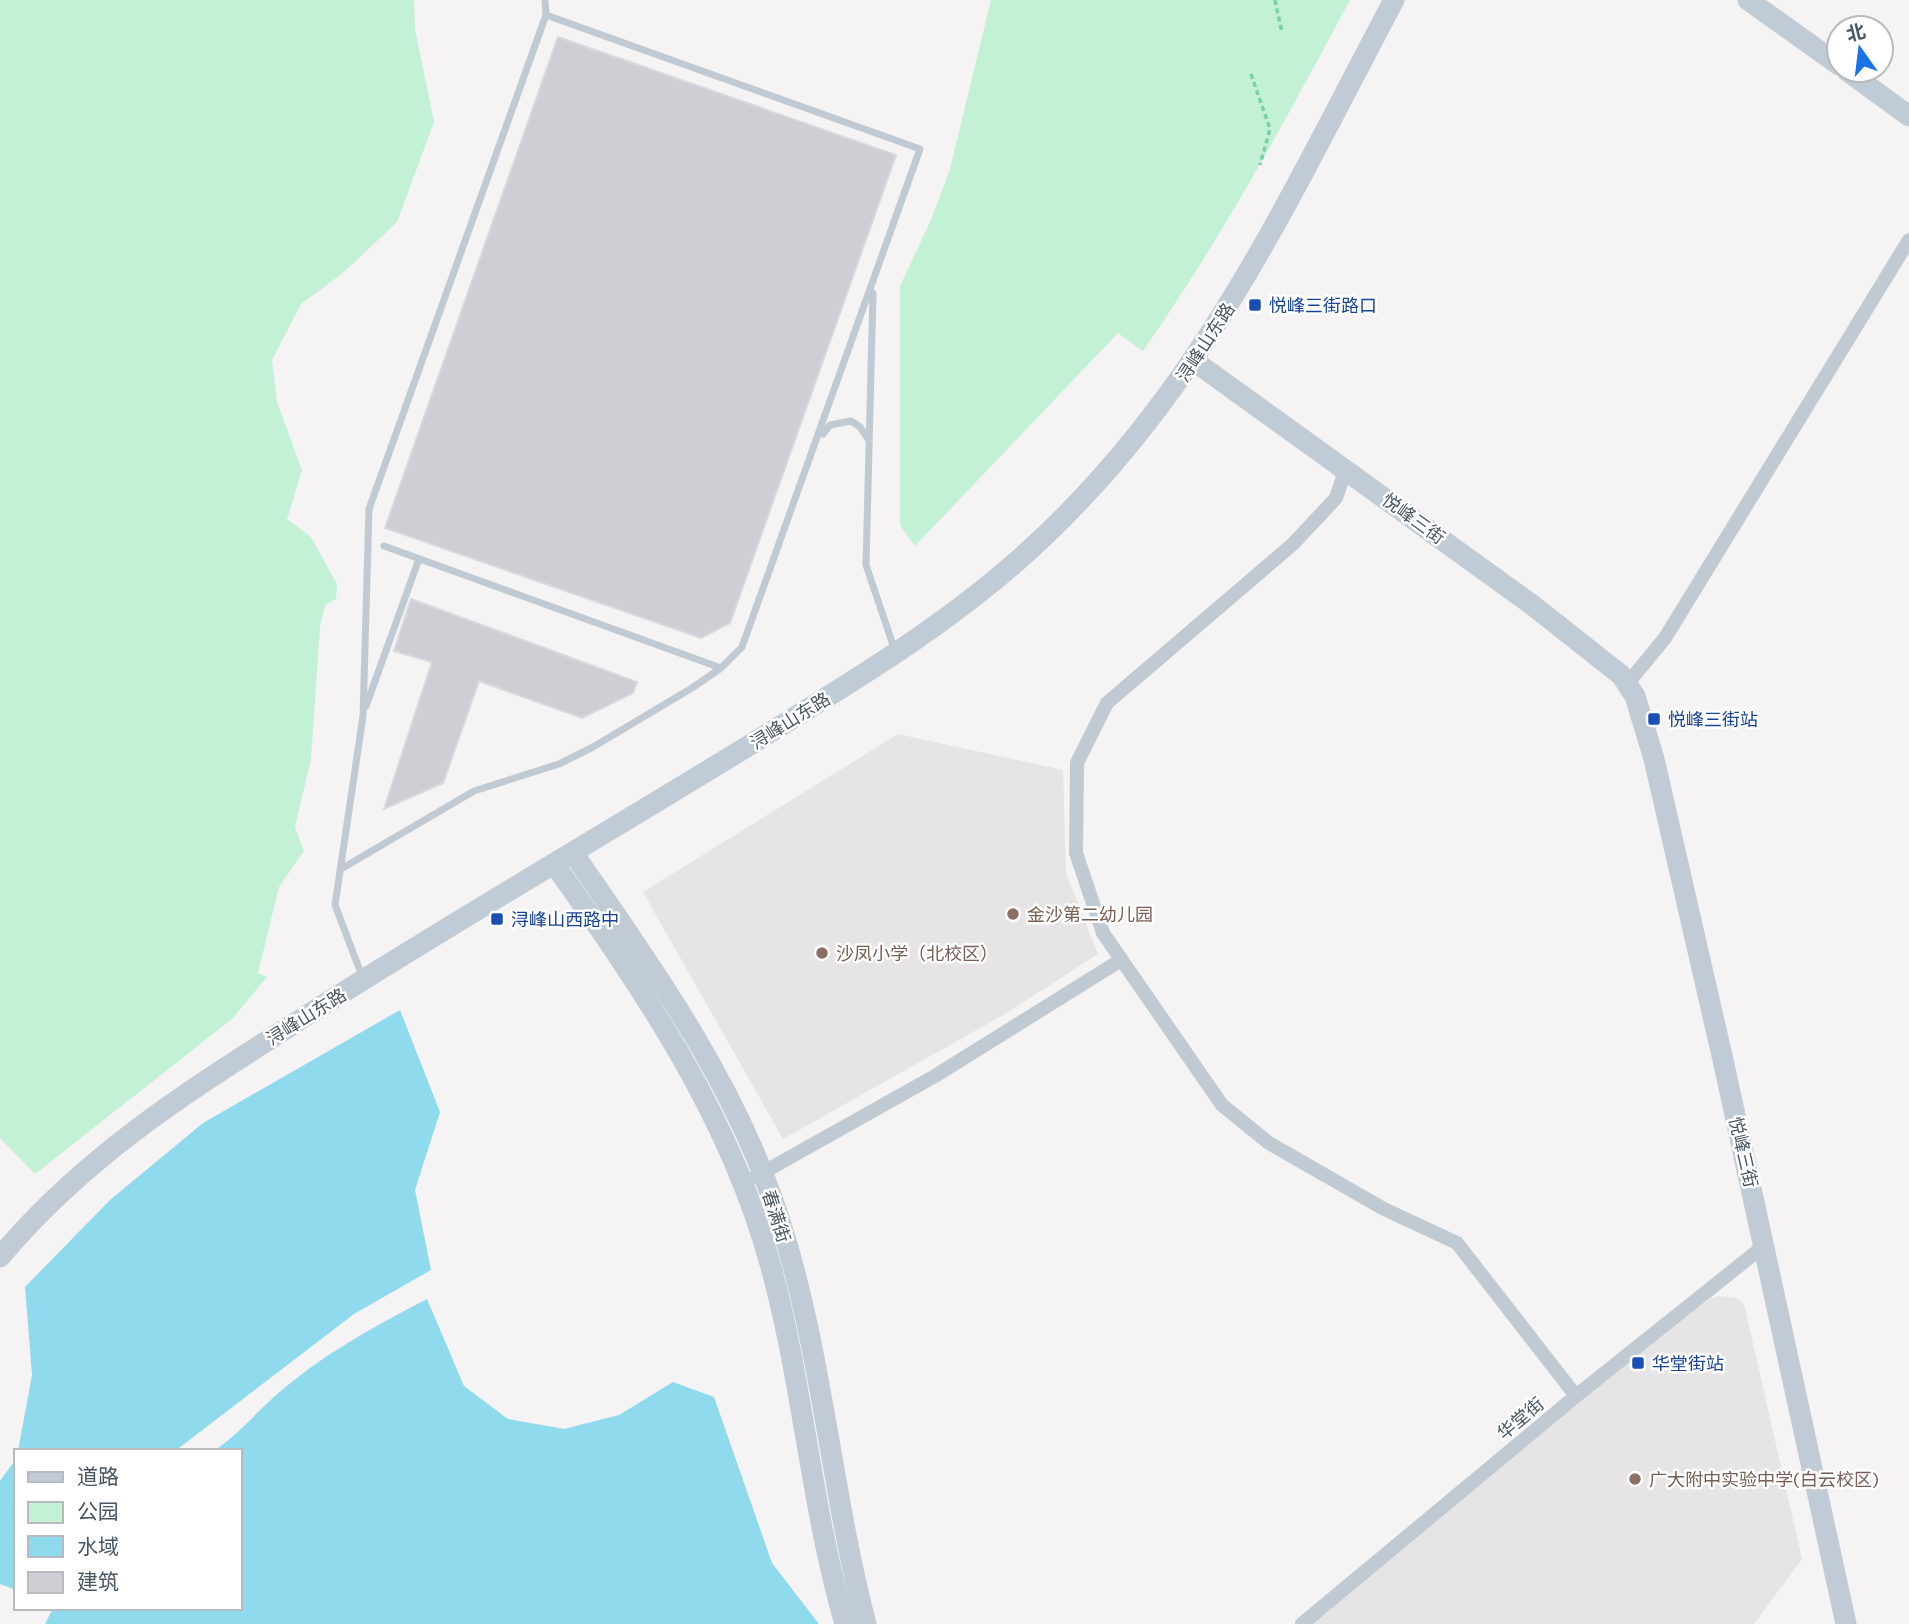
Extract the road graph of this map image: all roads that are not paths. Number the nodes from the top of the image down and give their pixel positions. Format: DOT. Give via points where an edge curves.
graph roads {
  1 [pos="545,0"];
  2 [pos="1395,0"];
  3 [pos="1748,0"];
  4 [pos="546,15"];
  5 [pos="1825,55"];
  6 [pos="1865,84"];
  7 [pos="1909,116"];
  8 [pos="1909,240"];
  9 [pos="873,286"];
  10 [pos="1194,361"];
  11 [pos="819,440"];
  12 [pos="869,441"];
  13 [pos="1346,468"];
  14 [pos="384,546"];
  15 [pos="419,559"];
  16 [pos="896,653"];
  17 [pos="721,668"];
  18 [pos="1628,683"];
  19 [pos="363,716"];
  20 [pos="573,853"];
  21 [pos="554,864"];
  22 [pos="341,870"];
  23 [pos="1121,960"];
  24 [pos="363,980"];
  25 [pos="753,1177"];
  26 [pos="1765,1245"];
  27 [pos="0,1257"];
  28 [pos="1576,1396"];
  29 [pos="845,1624"];
  30 [pos="866,1624"];
  31 [pos="1301,1624"];
  32 [pos="1846,1624"];
  1 -- 4 [label="lane"];
  2 -- 10 [label="street, 浔峰山东路" via="1265,244"];
  3 -- 5 [label="street"];
  4 -- 9 [label="lane" via="920,149"];
  4 -- 19 [label="lane" via="369,509"];
  6 -- 7 [label="street"];
  8 -- 18 [label="street" via="1665,638"];
  9 -- 11 [label="lane"];
  9 -- 12 [label="lane"];
  10 -- 13 [label="street, 悦峰三街"];
  10 -- 16 [label="street, 浔峰山东路" via="1136,439 1063,519 988,585"];
  11 -- 12 [label="lane" via="830,425 851,421"];
  11 -- 17 [label="lane" via="753,623 742,647"];
  12 -- 16 [label="lane" via="866,565"];
  13 -- 18 [label="street, 悦峰三街"];
  13 -- 23 [label="street" via="1336,498 1293,544 1107,703 1077,763 1076,853 1103,933"];
  14 -- 15 [label="lane"];
  15 -- 17 [label="lane"];
  15 -- 19 [label="lane"];
  16 -- 20 [label="street, 浔峰山东路"];
  17 -- 22 [label="lane" via="593,747 559,764 474,791"];
  18 -- 26 [label="street, 悦峰三街" via="1654,759"];
  19 -- 22 [label="lane"];
  20 -- 21 [label="street, 浔峰山东路"];
  20 -- 25 [label="street, 春满街" via="697,1039 734,1107"];
  21 -- 24 [label="street, 浔峰山东路"];
  21 -- 25 [label="street, 春满街" via="626,966"];
  22 -- 24 [label="lane" via="335,905"];
  23 -- 25 [label="street" via="935,1076"];
  23 -- 28 [label="street" via="1222,1105 1269,1143 1384,1209 1457,1243"];
  24 -- 27 [label="street, 浔峰山东路" via="123,1137 48,1204"];
  25 -- 29 [label="street, 春满街"];
  25 -- 30 [label="street, 春满街" via="783,1232 799,1295"];
  26 -- 28 [label="street, 华堂街"];
  26 -- 32 [label="street, 悦峰三街"];
  28 -- 31 [label="street, 华堂街"];
}
